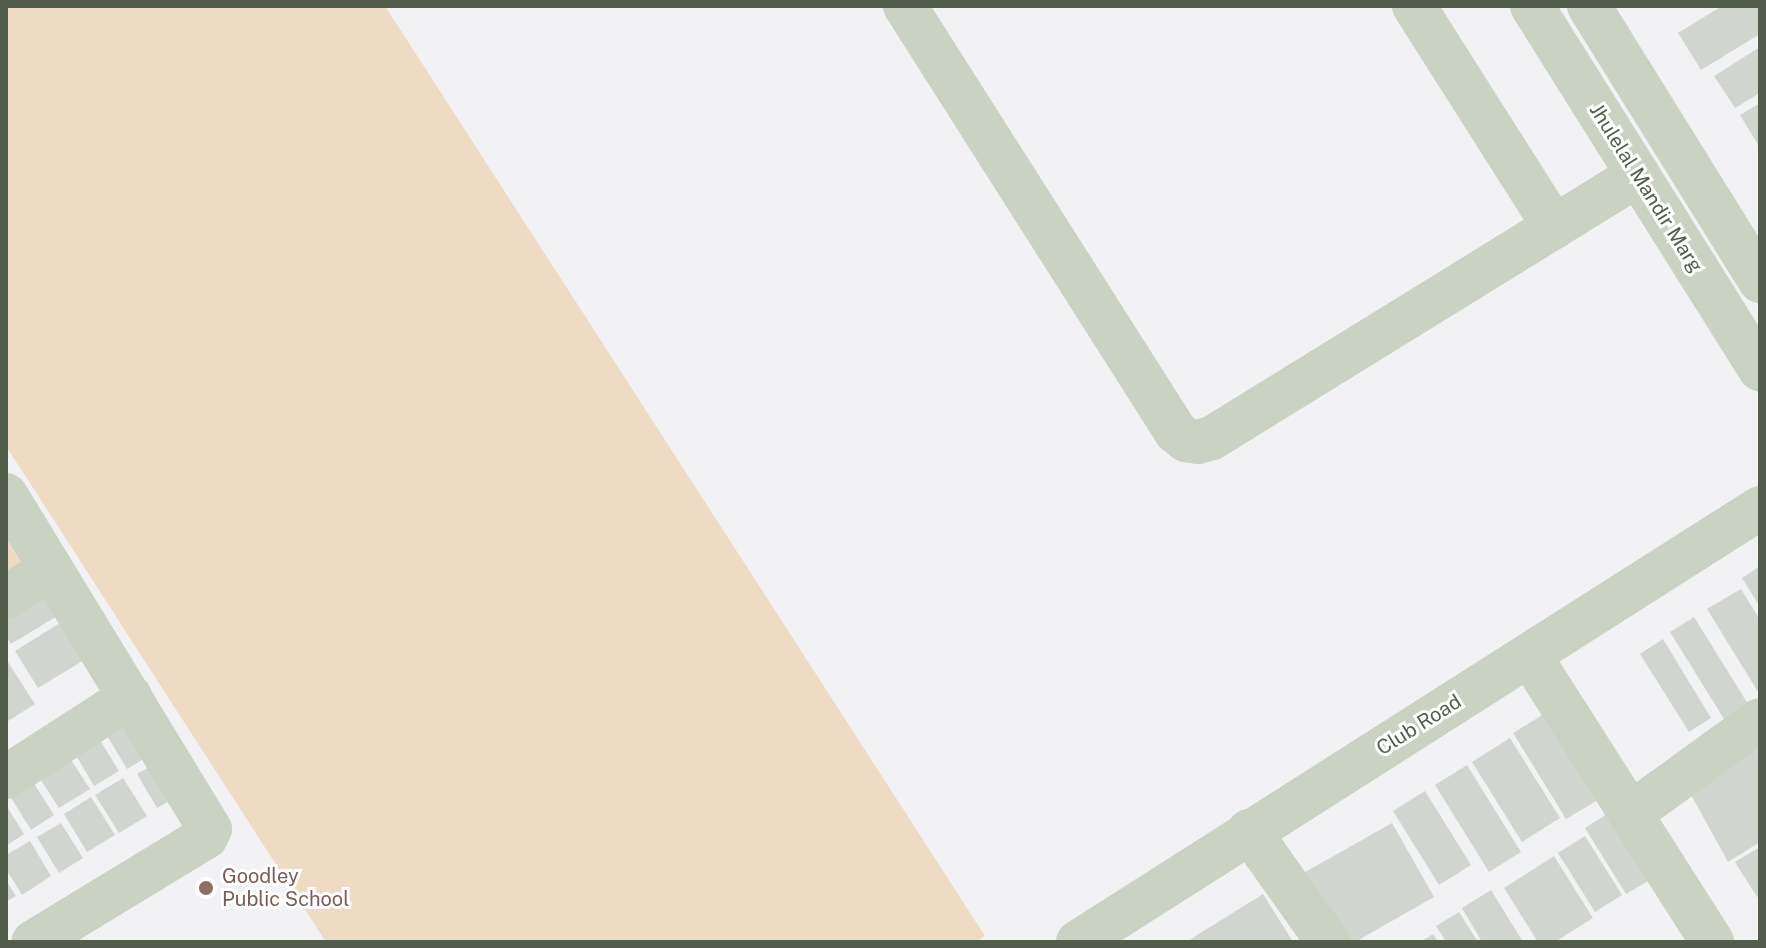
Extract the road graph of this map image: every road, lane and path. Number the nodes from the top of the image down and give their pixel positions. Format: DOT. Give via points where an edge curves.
graph roads {
  1 [pos="905,6"];
  2 [pos="1414,6"];
  3 [pos="1532,6"];
  4 [pos="1589,6"];
  5 [pos="1638,175"];
  6 [pos="1554,227"];
  7 [pos="1760,281"];
  8 [pos="1760,369"];
  9 [pos="6,495"];
  10 [pos="1760,508"];
  11 [pos="51,569"];
  12 [pos="6,597"];
  13 [pos="1530,656"];
  14 [pos="130,697"];
  15 [pos="1760,720"];
  16 [pos="6,777"];
  17 [pos="1630,814"];
  18 [pos="1249,831"];
  19 [pos="33,942"];
  20 [pos="1078,942"];
  21 [pos="1328,942"];
  22 [pos="1712,942"];
  1 -- 6 [label="street" via="1176,432 1186,440 1212,438"];
  2 -- 6 [label="street"];
  3 -- 5 [label="street, Jhulelal Mandir Marg"];
  4 -- 7 [label="street"];
  5 -- 6 [label="street"];
  5 -- 8 [label="street, Jhulelal Mandir Marg"];
  9 -- 11 [label="street"];
  10 -- 13 [label="street, Club Road"];
  11 -- 12 [label="street"];
  11 -- 14 [label="street"];
  13 -- 17 [label="street"];
  13 -- 18 [label="street, Club Road"];
  14 -- 16 [label="street"];
  14 -- 19 [label="street" via="209,825 209,833"];
  15 -- 17 [label="street"];
  17 -- 22 [label="street"];
  18 -- 20 [label="street, Club Road"];
  18 -- 21 [label="street"];
}
